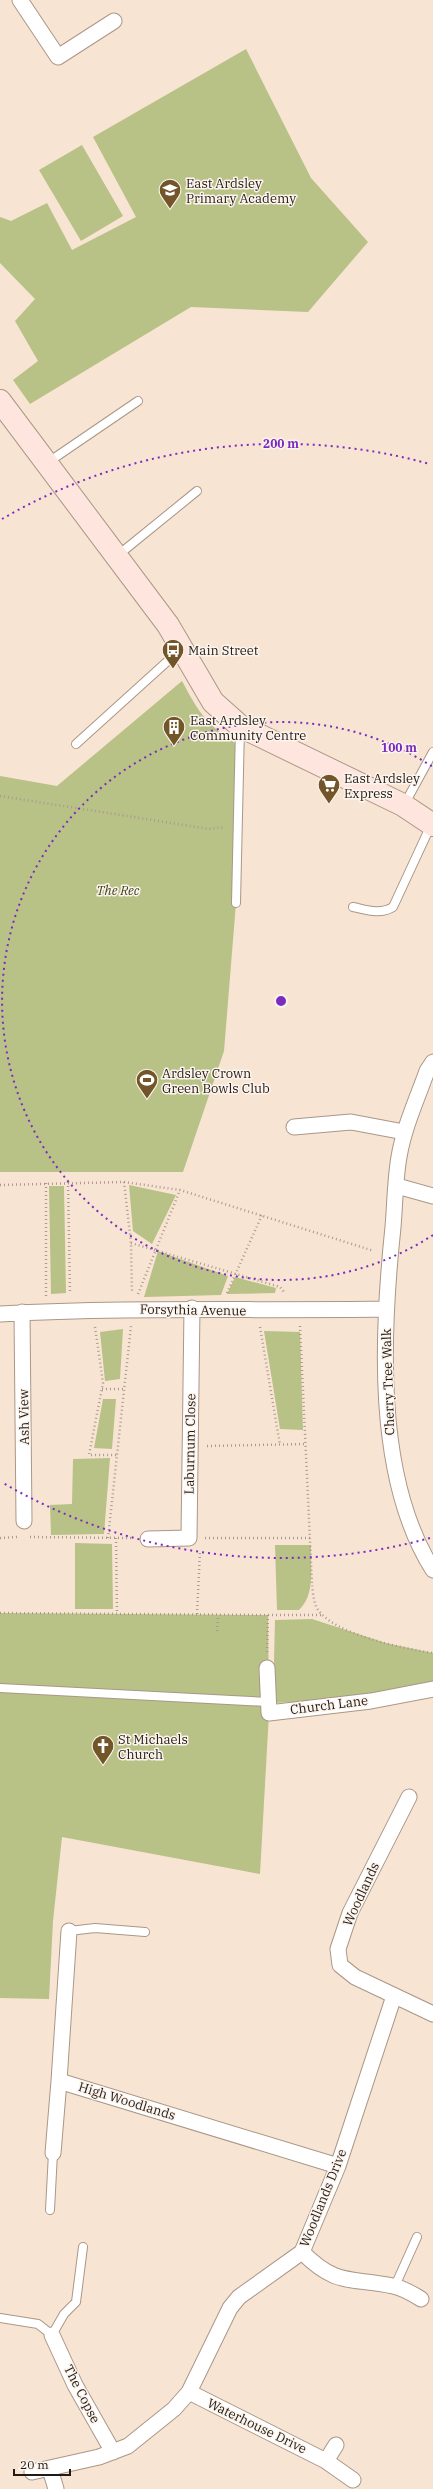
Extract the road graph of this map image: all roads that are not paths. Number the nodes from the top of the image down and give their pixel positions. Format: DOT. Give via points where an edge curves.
graph roads {
  1 [pos="20,0"];
  2 [pos="114,21"];
  3 [pos="0,401"];
  4 [pos="138,401"];
  5 [pos="47,464"];
  6 [pos="197,490"];
  7 [pos="117,556"];
  8 [pos="182,648"];
  9 [pos="240,726"];
  10 [pos="76,744"];
  11 [pos="433,752"];
  12 [pos="403,805"];
  13 [pos="432,825"];
  14 [pos="236,903"];
  15 [pos="353,907"];
  16 [pos="433,1062"];
  17 [pos="294,1127"];
  18 [pos="404,1132"];
  19 [pos="397,1186"];
  20 [pos="433,1196"];
  21 [pos="192,1308"];
  22 [pos="385,1309"];
  23 [pos="22,1312"];
  24 [pos="0,1314"];
  25 [pos="24,1521"];
  26 [pos="148,1539"];
  27 [pos="433,1570"];
  28 [pos="267,1668"];
  29 [pos="0,1688"];
  30 [pos="433,1689"];
  31 [pos="268,1702"];
  32 [pos="409,1797"];
  33 [pos="69,1931"];
  34 [pos="145,1932"];
  35 [pos="394,1996"];
  36 [pos="433,2014"];
  37 [pos="59,2081"];
  38 [pos="53,2153"];
  39 [pos="338,2166"];
  40 [pos="50,2210"];
  41 [pos="417,2237"];
  42 [pos="83,2247"];
  43 [pos="302,2252"];
  44 [pos="395,2286"];
  45 [pos="421,2299"];
  46 [pos="0,2318"];
  47 [pos="52,2335"];
  48 [pos="189,2392"];
  49 [pos="336,2445"];
  50 [pos="113,2452"];
  51 [pos="326,2461"];
  52 [pos="50,2469"];
  53 [pos="32,2472"];
  54 [pos="353,2480"];
  55 [pos="56,2489"];
  1 -- 2 [label="street" via="58,57"];
  3 -- 5 [label="street"];
  4 -- 5 [label="lane"];
  5 -- 7 [label="street"];
  6 -- 7 [label="lane"];
  7 -- 8 [label="street"];
  8 -- 9 [label="street" via="213,702"];
  8 -- 10 [label="lane"];
  9 -- 12 [label="street"];
  9 -- 14 [label="lane"];
  11 -- 12 [label="lane"];
  12 -- 13 [label="street"];
  13 -- 15 [label="lane" via="393,907 377,912"];
  16 -- 18 [label="street, Cherry Tree Walk"];
  17 -- 18 [label="street" via="351,1122"];
  18 -- 19 [label="street, Cherry Tree Walk" via="398,1158"];
  19 -- 20 [label="street"];
  19 -- 22 [label="street, Cherry Tree Walk"];
  21 -- 22 [label="street, Forsythia Avenue"];
  21 -- 23 [label="street, Forsythia Avenue"];
  21 -- 26 [label="street, Laburnum Close" via="190,1446 194,1538"];
  22 -- 27 [label="street, Cherry Tree Walk" via="388,1414 393,1464 420,1550"];
  23 -- 24 [label="street, Forsythia Avenue"];
  23 -- 25 [label="street, Ash View"];
  28 -- 31 [label="street"];
  29 -- 31 [label="lane"];
  30 -- 31 [label="street, Church Lane" via="371,1701 269,1712"];
  32 -- 35 [label="street, Woodlands" via="350,1913 338,1949 340,1965 355,1977"];
  33 -- 34 [label="lane" via="95,1928"];
  33 -- 37 [label="street"];
  35 -- 36 [label="street, Woodlands"];
  35 -- 39 [label="street, Woodlands Drive"];
  37 -- 38 [label="street"];
  37 -- 39 [label="street, High Woodlands"];
  38 -- 40 [label="lane"];
  39 -- 43 [label="street, Woodlands Drive"];
  41 -- 44 [label="lane"];
  42 -- 47 [label="lane" via="76,2302 64,2314"];
  43 -- 44 [label="street" via="319,2268 333,2276 348,2281"];
  43 -- 48 [label="street, Woodlands Drive" via="239,2297 230,2308"];
  44 -- 45 [label="street"];
  46 -- 47 [label="lane" via="38,2324"];
  47 -- 50 [label="street, The Copse" via="75,2385"];
  48 -- 50 [label="street, Woodlands Drive" via="178,2405 128,2446"];
  48 -- 51 [label="street, Waterhouse Drive"];
  49 -- 51 [label="street"];
  50 -- 52 [label="street, Woodlands Drive"];
  51 -- 54 [label="street, Waterhouse Drive"];
  52 -- 53 [label="street, Woodlands Drive"];
  52 -- 55 [label="street"];
}
